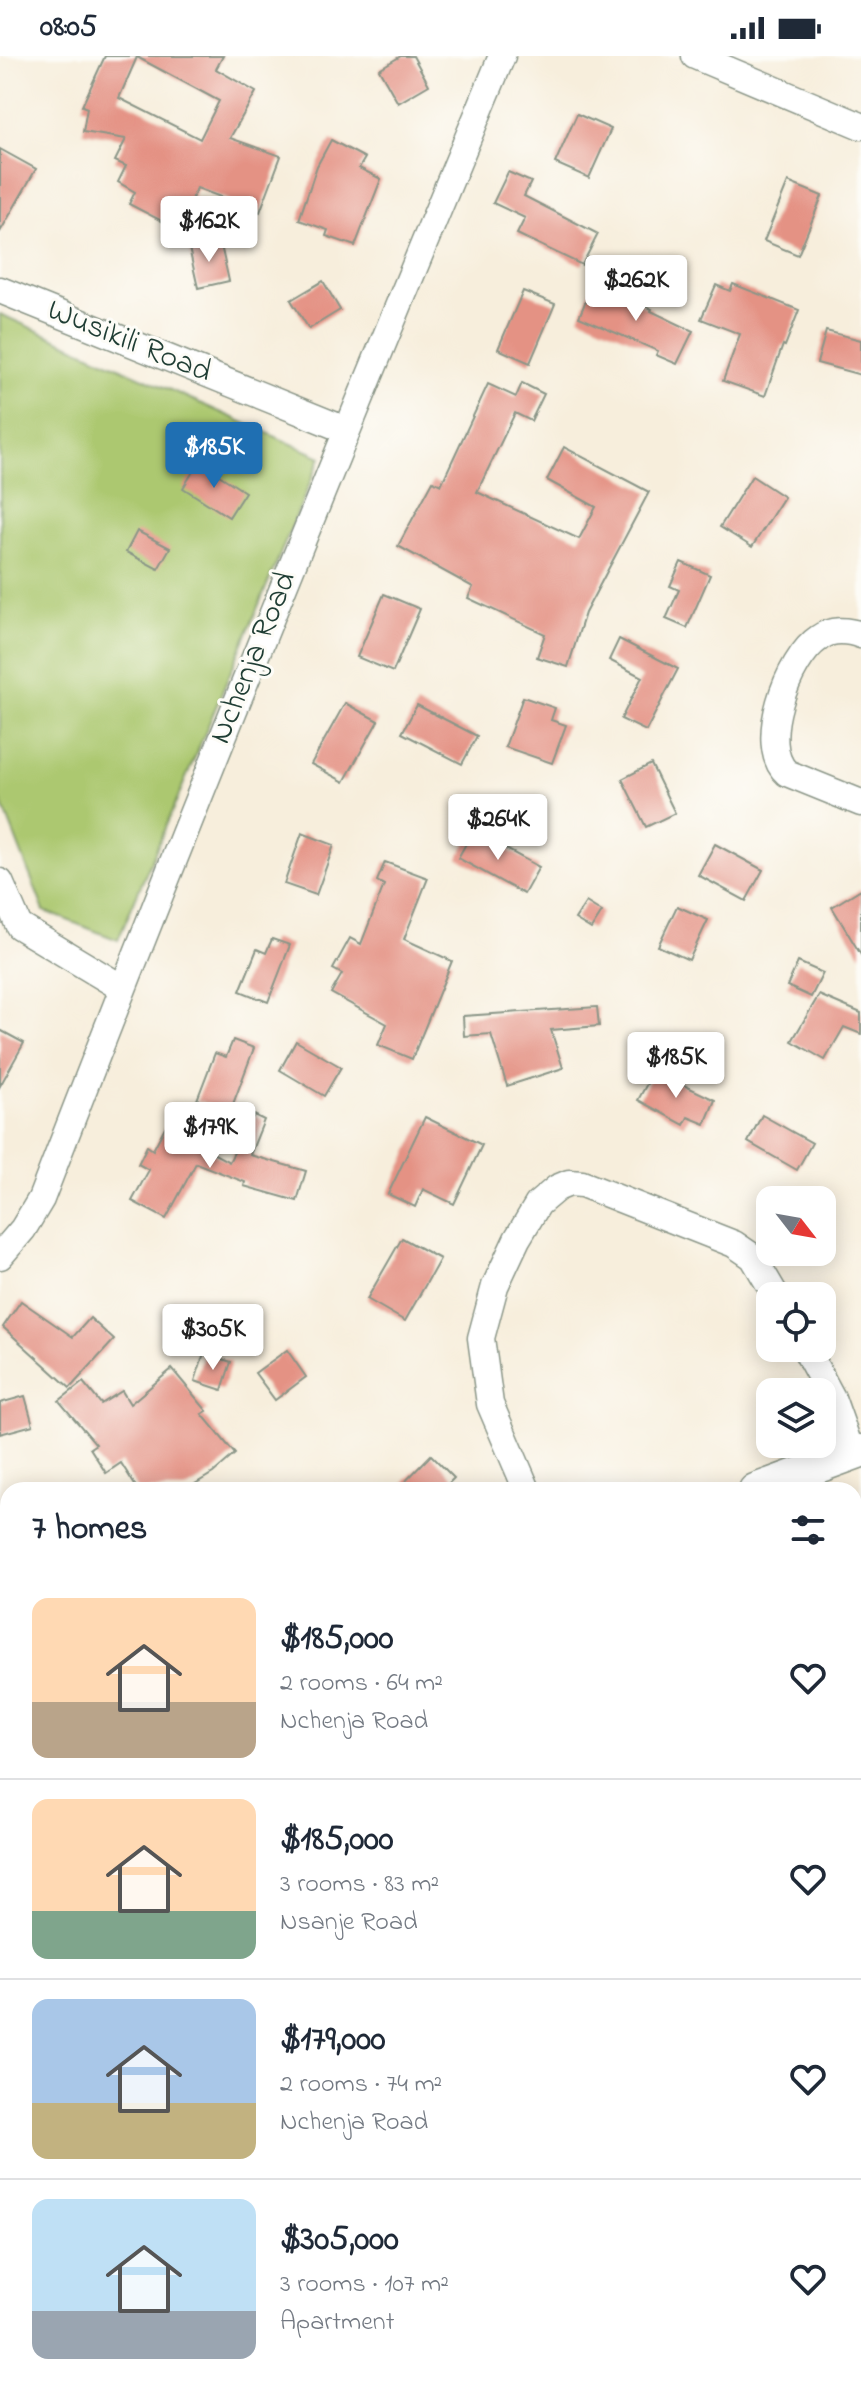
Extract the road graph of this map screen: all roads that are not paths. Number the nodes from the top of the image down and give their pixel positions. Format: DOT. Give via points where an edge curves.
graph roads {
  1 [pos="502,56"];
  2 [pos="695,56"];
  3 [pos="861,126"];
  4 [pos="0,290"];
  5 [pos="346,430"];
  6 [pos="861,635"];
  7 [pos="861,803"];
  8 [pos="0,882"];
  9 [pos="122,988"];
  10 [pos="0,1256"];
  11 [pos="768,1282"];
  12 [pos="813,1362"];
  13 [pos="857,1452"];
  14 [pos="524,1482"];
  15 [pos="776,1482"];
  1 -- 5 [label="street, Nchenja Road"];
  2 -- 3 [label="street"];
  4 -- 5 [label="street, Wusikili Road"];
  5 -- 9 [label="street, Nchenja Road"];
  6 -- 7 [label="street" via="843,631 817,638 788,683 773,732 781,768"];
  8 -- 9 [label="street" via="19,926"];
  9 -- 10 [label="street, Nchenja Road" via="41,1199"];
  11 -- 14 [label="street" via="753,1257 734,1244 595,1188 569,1183 557,1188 538,1204 517,1239 495,1286 481,1338 490,1404"];
  12 -- 13 [label="street"];
  13 -- 15 [label="street"];
}
